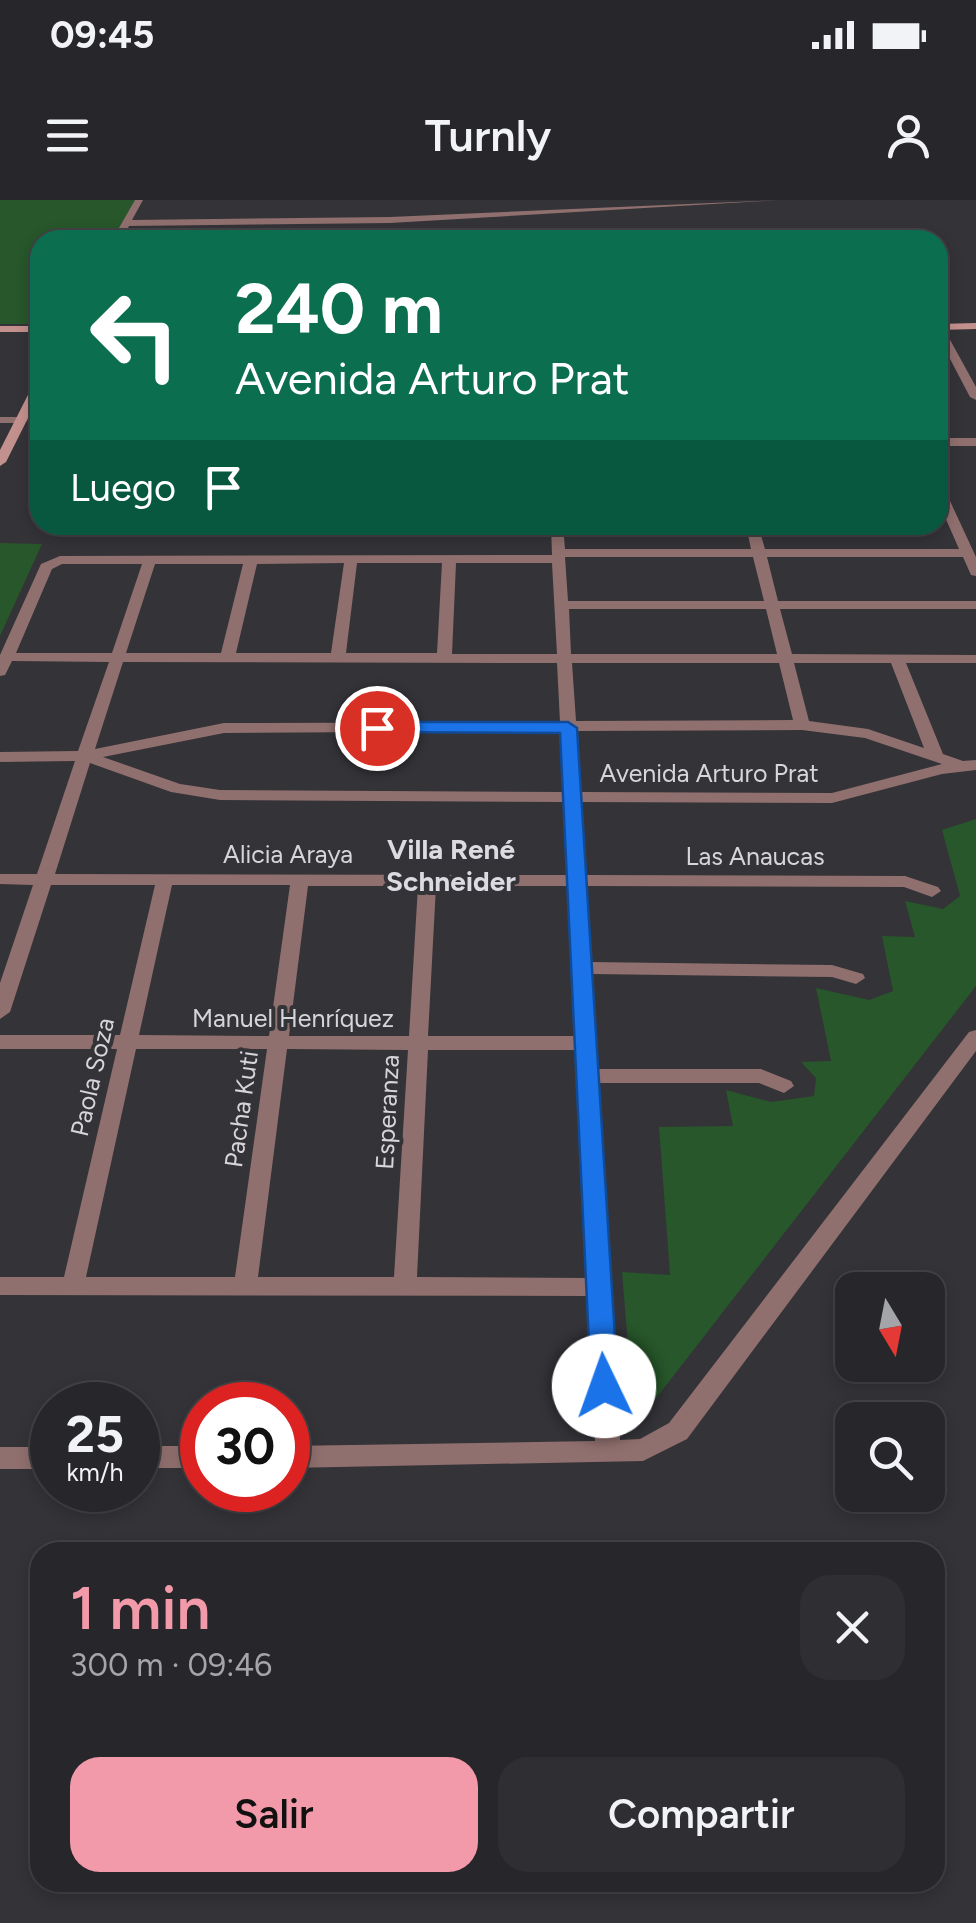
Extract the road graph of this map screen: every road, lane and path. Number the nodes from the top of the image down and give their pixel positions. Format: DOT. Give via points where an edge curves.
graph roads {
  1 [pos="140,200"];
  2 [pos="376,200"];
  3 [pos="448,200"];
  4 [pos="776,200"];
  5 [pos="730,201"];
  6 [pos="752,201"];
  7 [pos="457,216"];
  8 [pos="378,220"];
  9 [pos="126,223"];
  10 [pos="122,230"];
  11 [pos="976,326"];
  12 [pos="948,327"];
  13 [pos="30,329"];
  14 [pos="0,330"];
  15 [pos="948,345"];
  16 [pos="976,397"];
  17 [pos="30,404"];
  18 [pos="0,420"];
  19 [pos="22,420"];
  20 [pos="948,442"];
  21 [pos="976,442"];
  22 [pos="0,462"];
  23 [pos="948,518"];
  24 [pos="558,535"];
  25 [pos="754,535"];
  26 [pos="759,553"];
  27 [pos="967,553"];
  28 [pos="559,556"];
  29 [pos="251,559"];
  30 [pos="351,559"];
  31 [pos="449,559"];
  32 [pos="150,560"];
  33 [pos="976,572"];
  34 [pos="562,605"];
  35 [pos="772,605"];
  36 [pos="976,605"];
  37 [pos="118,658"];
  38 [pos="227,658"];
  39 [pos="338,658"];
  40 [pos="444,658"];
  41 [pos="565,659"];
  42 [pos="786,659"];
  43 [pos="897,659"];
  44 [pos="976,659"];
  45 [pos="3,665"];
  46 [pos="802,725"];
  47 [pos="568,728"];
  48 [pos="84,756"];
  49 [pos="0,757"];
  50 [pos="936,758"];
  51 [pos="968,765"];
  52 [pos="572,798"];
  53 [pos="0,878"];
  54 [pos="44,879"];
  55 [pos="165,879"];
  56 [pos="300,880"];
  57 [pos="427,880"];
  58 [pos="577,880"];
  59 [pos="932,891"];
  60 [pos="582,968"];
  61 [pos="856,978"];
  62 [pos="0,1012"];
  63 [pos="976,1037"];
  64 [pos="0,1042"];
  65 [pos="128,1042"];
  66 [pos="278,1042"];
  67 [pos="418,1042"];
  68 [pos="586,1042"];
  69 [pos="588,1076"];
  70 [pos="784,1086"];
  71 [pos="0,1286"];
  72 [pos="74,1286"];
  73 [pos="245,1286"];
  74 [pos="405,1286"];
  75 [pos="599,1287"];
  76 [pos="608,1452"];
  77 [pos="310,1456"];
  78 [pos="0,1458"];
  79 [pos="30,1458"];
  1 -- 9 [label="street"];
  2 -- 8 [label="street"];
  3 -- 7 [label="street"];
  4 -- 6 [label="street"];
  5 -- 6 [label="street"];
  5 -- 7 [label="street"];
  7 -- 8 [label="street"];
  8 -- 9 [label="street"];
  9 -- 10 [label="street"];
  11 -- 12 [label="street"];
  13 -- 14 [label="street"];
  15 -- 16 [label="street"];
  17 -- 19 [label="street"];
  18 -- 19 [label="street"];
  19 -- 22 [label="street"];
  20 -- 21 [label="street"];
  23 -- 27 [label="street"];
  24 -- 28 [label="street"];
  25 -- 26 [label="street"];
  26 -- 27 [label="street"];
  26 -- 28 [label="street"];
  26 -- 35 [label="street"];
  27 -- 33 [label="street"];
  28 -- 31 [label="street"];
  28 -- 34 [label="street"];
  29 -- 30 [label="street"];
  29 -- 32 [label="street"];
  29 -- 38 [label="street"];
  30 -- 31 [label="street"];
  30 -- 39 [label="street"];
  31 -- 40 [label="street"];
  32 -- 37 [label="street"];
  32 -- 45 [label="street" via="60,560 46,567"];
  34 -- 35 [label="street"];
  34 -- 41 [label="street"];
  35 -- 36 [label="street"];
  35 -- 42 [label="street"];
  37 -- 38 [label="street"];
  37 -- 45 [label="street"];
  37 -- 48 [label="street"];
  38 -- 39 [label="street"];
  39 -- 40 [label="street"];
  40 -- 41 [label="street"];
  41 -- 42 [label="street"];
  41 -- 47 [label="street"];
  42 -- 43 [label="street"];
  42 -- 46 [label="street"];
  43 -- 44 [label="street"];
  43 -- 50 [label="street"];
  46 -- 47 [label="street, Avenida Arturo Prat"];
  46 -- 50 [label="street, Avenida Arturo Prat" via="868,734"];
  47 -- 48 [label="street, Avenida Arturo Prat" via="224,728"];
  47 -- 52 [label="street"];
  48 -- 49 [label="street, Avenida Arturo Prat"];
  48 -- 52 [label="street, Avenida Arturo Prat" via="177,788 220,794"];
  48 -- 54 [label="street"];
  50 -- 51 [label="street, Avenida Arturo Prat"];
  51 -- 52 [label="street, Avenida Arturo Prat" via="832,798"];
  52 -- 58 [label="street"];
  53 -- 54 [label="street, Alicia Araya"];
  54 -- 55 [label="street, Alicia Araya"];
  54 -- 62 [label="street"];
  55 -- 56 [label="street, Alicia Araya"];
  55 -- 65 [label="street, Paola Soza"];
  56 -- 57 [label="street, Alicia Araya"];
  56 -- 66 [label="street, Pacha Kuti"];
  57 -- 58 [label="street, Alicia Araya"];
  57 -- 67 [label="street, Esperanza"];
  58 -- 59 [label="street, Las Anaucas" via="905,882"];
  58 -- 60 [label="street"];
  60 -- 61 [label="street" via="832,970"];
  60 -- 68 [label="street"];
  63 -- 76 [label="street" via="678,1431 643,1450"];
  64 -- 65 [label="street, Manuel Henríquez"];
  65 -- 66 [label="street, Manuel Henríquez"];
  65 -- 72 [label="street, Paola Soza"];
  66 -- 67 [label="street, Manuel Henríquez"];
  66 -- 73 [label="street, Pacha Kuti"];
  67 -- 68 [label="street, Manuel Henríquez"];
  67 -- 74 [label="street, Esperanza"];
  68 -- 69 [label="street"];
  69 -- 70 [label="street" via="761,1076"];
  69 -- 75 [label="street"];
  71 -- 72 [label="street"];
  72 -- 73 [label="street"];
  73 -- 74 [label="street"];
  74 -- 75 [label="street"];
  75 -- 76 [label="street"];
  76 -- 77 [label="street"];
  78 -- 79 [label="street"];
}
